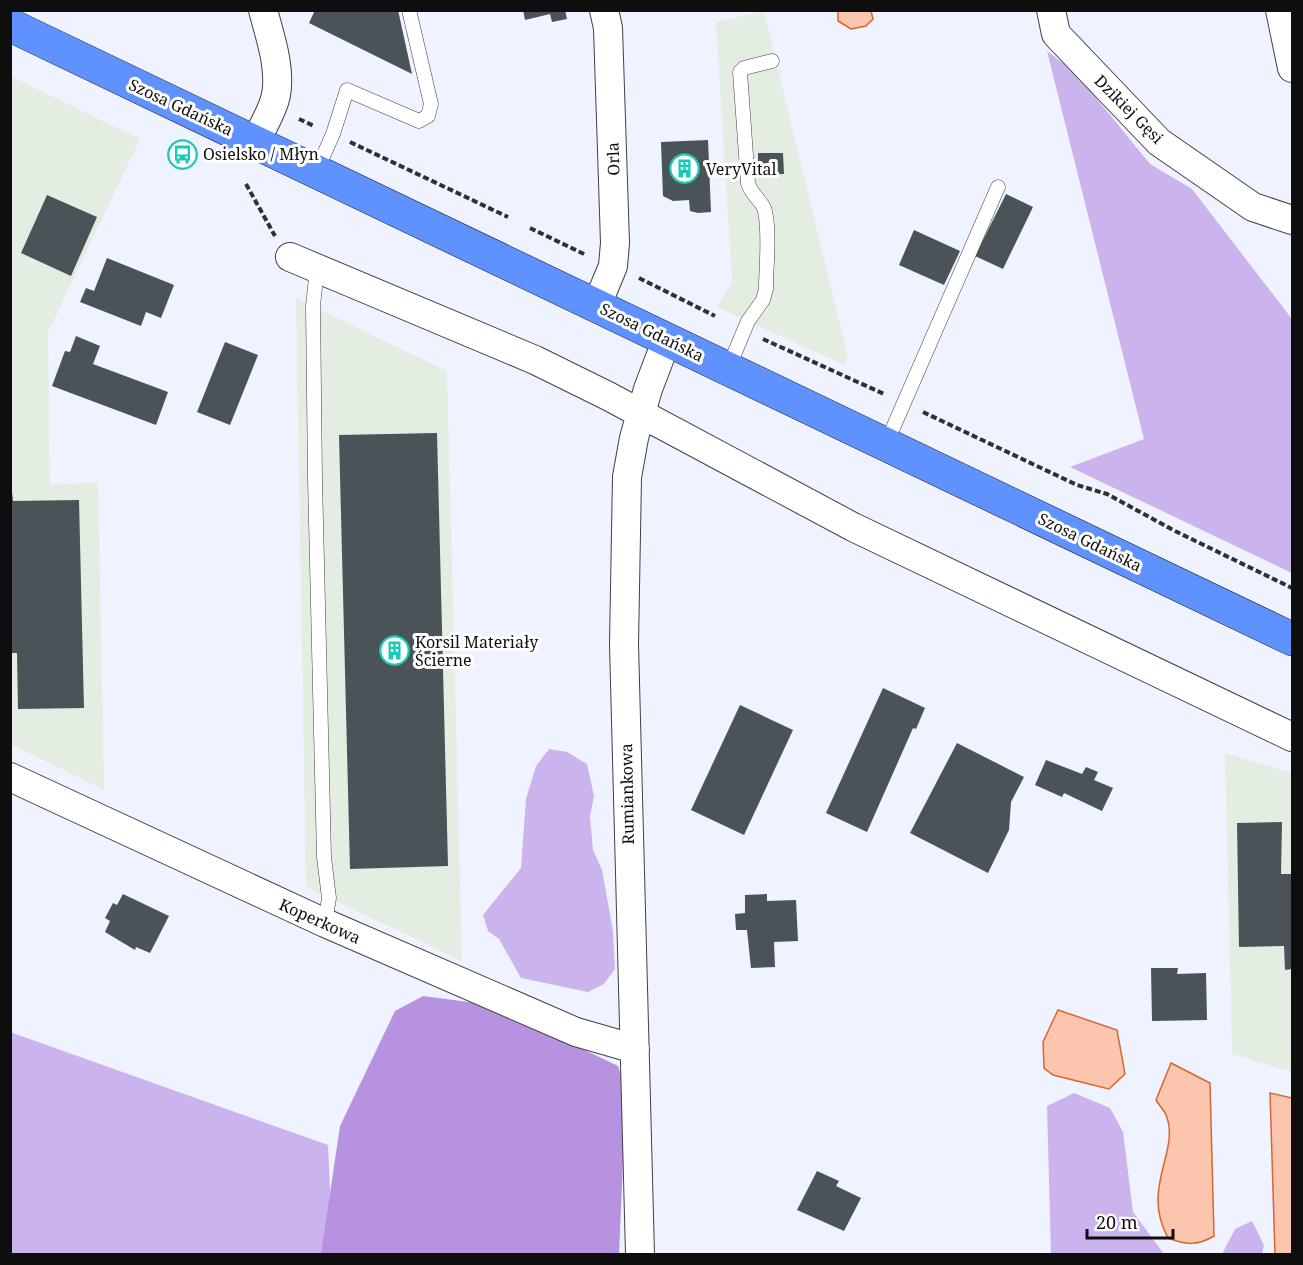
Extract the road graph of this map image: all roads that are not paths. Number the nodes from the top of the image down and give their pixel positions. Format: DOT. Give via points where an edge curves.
graph roads {
  1 [pos="263,10"];
  2 [pos="409,10"];
  3 [pos="604,10"];
  4 [pos="1051,10"];
  5 [pos="1280,10"];
  6 [pos="10,25"];
  7 [pos="772,61"];
  8 [pos="1293,68"];
  9 [pos="255,142"];
  10 [pos="316,172"];
  11 [pos="998,187"];
  12 [pos="1293,220"];
  13 [pos="290,257"];
  14 [pos="317,268"];
  15 [pos="597,305"];
  16 [pos="667,339"];
  17 [pos="728,369"];
  18 [pos="640,414"];
  19 [pos="886,444"];
  20 [pos="1293,639"];
  21 [pos="1293,737"];
  22 [pos="10,777"];
  23 [pos="325,923"];
  24 [pos="635,1049"];
  25 [pos="640,1254"];
  1 -- 9 [label="street" via="277,80 272,106"];
  2 -- 10 [label="lane" via="431,104 428,116 419,121 347,90"];
  3 -- 15 [label="street, Orla" via="608,28 615,243 612,266"];
  4 -- 12 [label="street, Dzikiej Gęsi" via="1056,34 1159,142 1253,207"];
  5 -- 8 [label="street"];
  6 -- 9 [label="main road, Szosa Gdańska"];
  7 -- 17 [label="lane" via="740,72 748,183 765,216 766,289"];
  9 -- 10 [label="main road, Szosa Gdańska"];
  10 -- 15 [label="main road, Szosa Gdańska"];
  11 -- 19 [label="lane"];
  13 -- 14 [label="street"];
  14 -- 18 [label="street" via="535,360"];
  14 -- 23 [label="lane" via="316,503 324,857 329,898"];
  15 -- 16 [label="main road, Szosa Gdańska"];
  16 -- 17 [label="main road, Szosa Gdańska"];
  16 -- 18 [label="street, Rumiankowa"];
  17 -- 19 [label="main road, Szosa Gdańska"];
  18 -- 21 [label="street" via="853,527"];
  18 -- 24 [label="street, Rumiankowa" via="627,477 624,644"];
  19 -- 20 [label="main road, Szosa Gdańska"];
  22 -- 23 [label="street, Koperkowa"];
  23 -- 24 [label="street, Koperkowa" via="576,1032"];
  24 -- 25 [label="street, Rumiankowa"];
}
